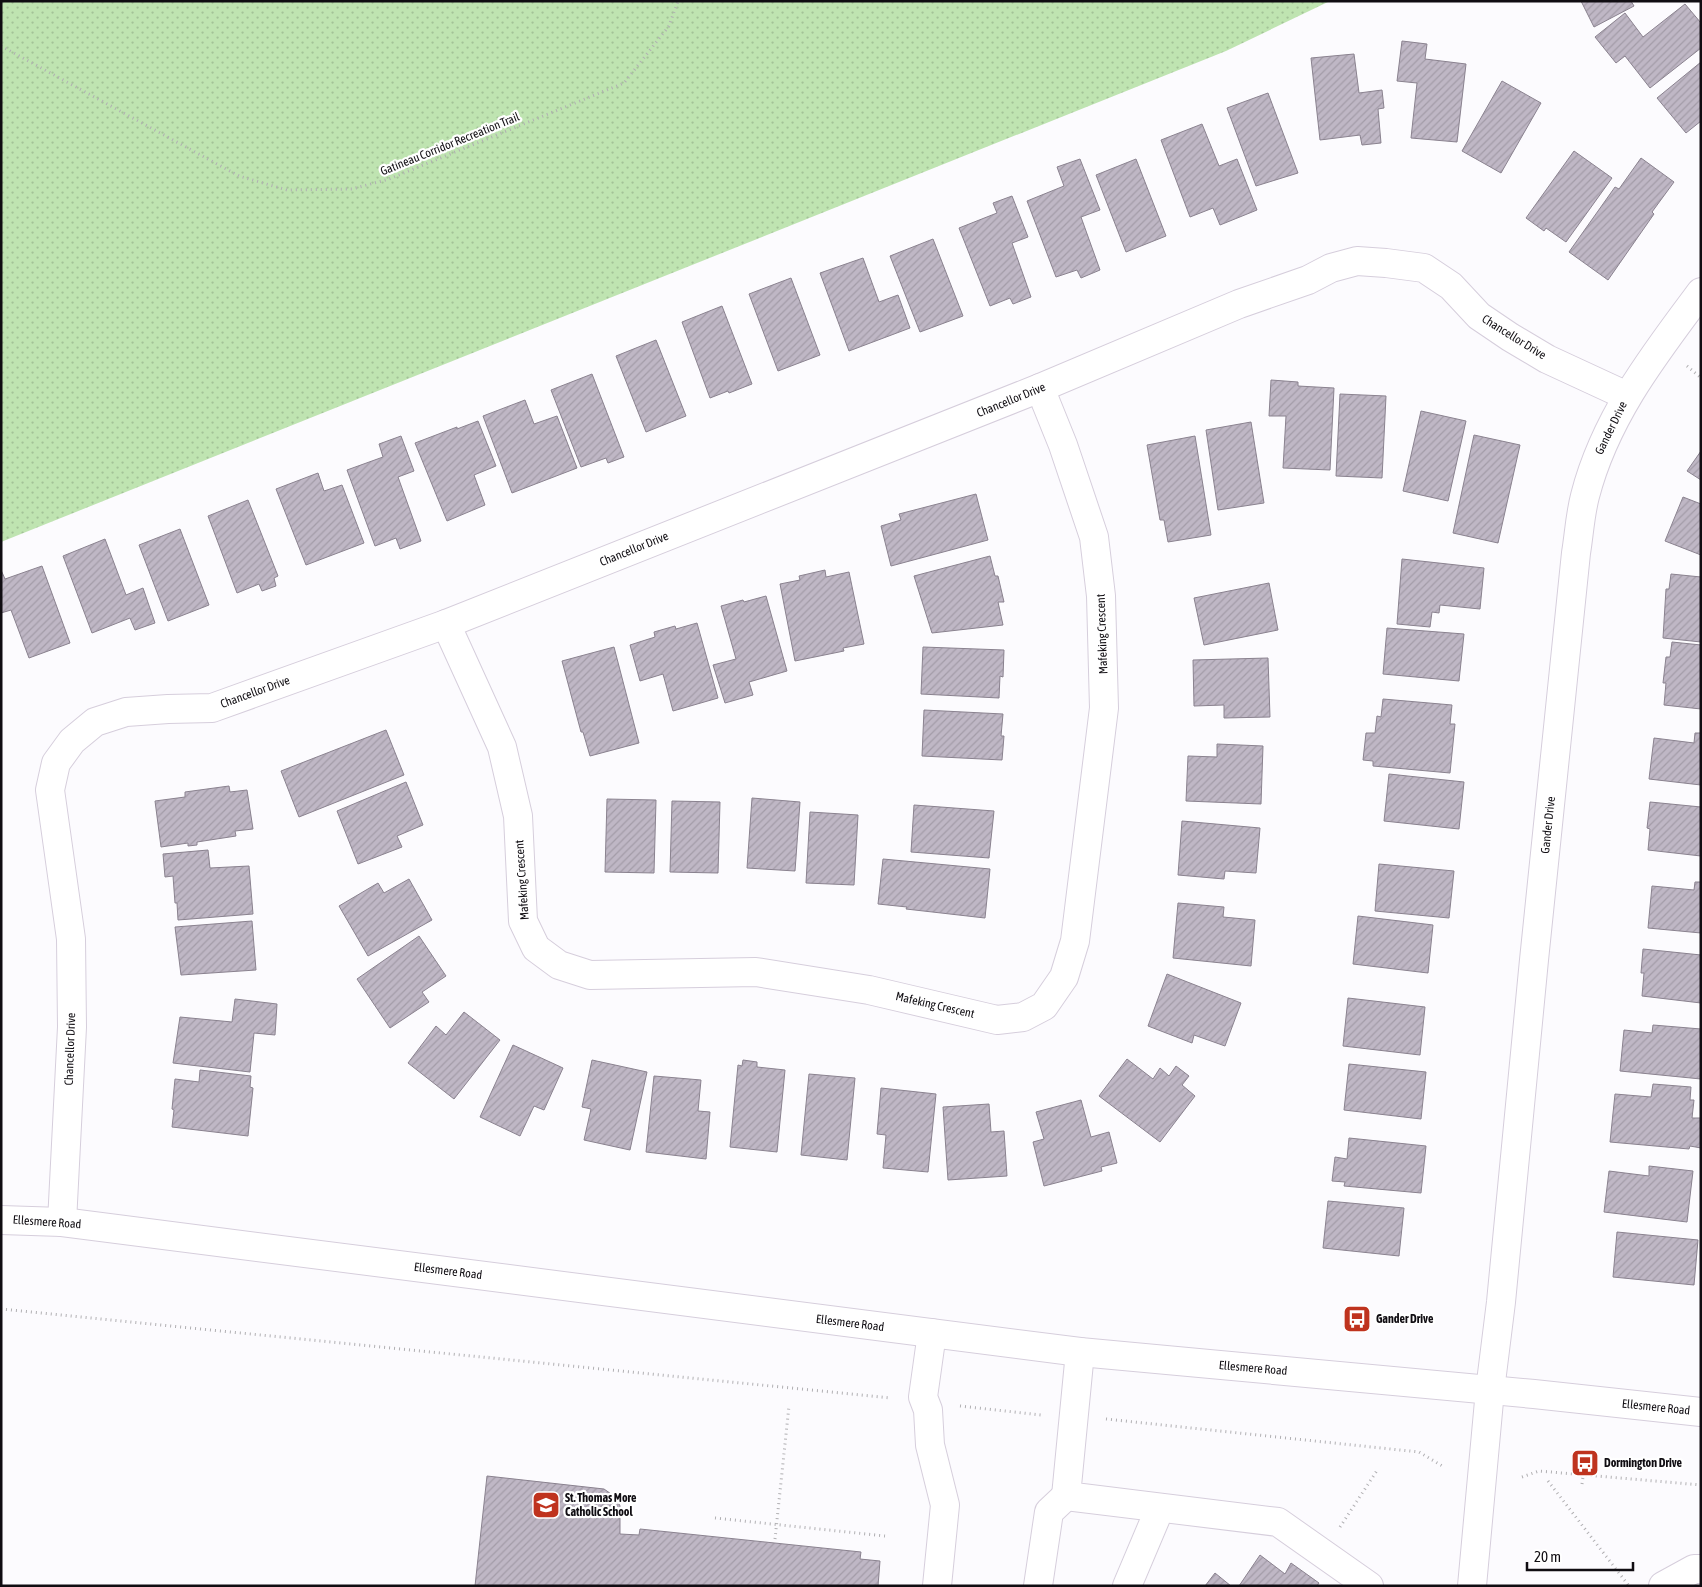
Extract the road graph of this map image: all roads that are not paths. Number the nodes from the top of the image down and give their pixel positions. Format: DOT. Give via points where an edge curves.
graph roads {
  1 [pos="1701,292"];
  2 [pos="1040,388"];
  3 [pos="1627,396"];
  4 [pos="446,624"];
  5 [pos="1,1220"];
  6 [pos="62,1222"];
  7 [pos="932,1333"];
  8 [pos="1080,1352"];
  9 [pos="1490,1390"];
  10 [pos="1701,1412"];
  11 [pos="1066,1496"];
  12 [pos="1160,1508"];
  13 [pos="1701,1569"];
  14 [pos="937,1586"];
  15 [pos="1038,1586"];
  16 [pos="1127,1586"];
  17 [pos="1369,1586"];
  18 [pos="1472,1586"];
  19 [pos="1663,1586"];
  1 -- 3 [label="street, Gander Drive"];
  2 -- 3 [label="street, Chancellor Drive" via="1239,304 1357,261 1424,268 1451,286 1479,316 1510,337 1547,359"];
  2 -- 4 [label="street, Chancellor Drive"];
  2 -- 4 [label="street, Mafeking Crescent" via="1094,537 1101,596 1104,708 1075,941 1064,977 1044,1006 1023,1017 997,1020 869,990 756,972 590,974 559,965 536,948 523,921 518,816 502,747"];
  3 -- 9 [label="street, Gander Drive" via="1597,457 1584,498 1580,526"];
  4 -- 6 [label="street, Chancellor Drive" via="212,708 126,712 95,722 72,741 56,763 50,790 70,939 72,1027"];
  5 -- 6 [label="street, Ellesmere Road"];
  6 -- 7 [label="street, Ellesmere Road"];
  7 -- 8 [label="street, Ellesmere Road"];
  7 -- 14 [label="street" via="923,1397 928,1410 930,1446 945,1505"];
  8 -- 9 [label="street, Ellesmere Road"];
  8 -- 11 [label="street"];
  9 -- 10 [label="street, Ellesmere Road"];
  9 -- 18 [label="street"];
  11 -- 12 [label="street"];
  11 -- 15 [label="street" via="1049,1512"];
  12 -- 16 [label="street"];
  12 -- 17 [label="street" via="1278,1522"];
  13 -- 19 [label="street" via="1694,1569"];
}
